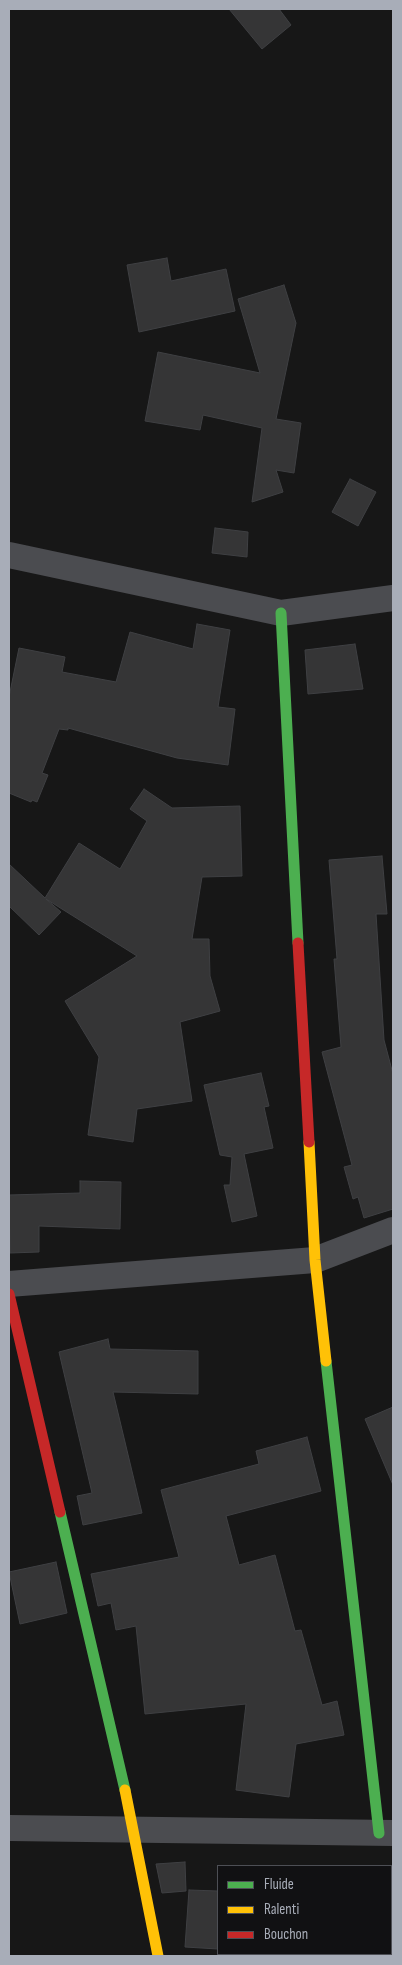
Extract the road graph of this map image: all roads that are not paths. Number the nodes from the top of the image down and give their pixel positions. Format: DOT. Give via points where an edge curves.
graph roads {
  1 [pos="9,555"];
  2 [pos="393,598"];
  3 [pos="281,613"];
  4 [pos="393,1230"];
  5 [pos="315,1260"];
  6 [pos="9,1284"];
  7 [pos="9,1294"];
  8 [pos="9,1828"];
  9 [pos="134,1829"];
  10 [pos="386,1833"];
  11 [pos="158,1956"];
  1 -- 3 [label="street"];
  2 -- 3 [label="street"];
  3 -- 5 [label="street"];
  4 -- 5 [label="street"];
  5 -- 6 [label="street"];
  5 -- 10 [label="street"];
  7 -- 9 [label="street"];
  8 -- 9 [label="street"];
  9 -- 10 [label="street"];
  9 -- 11 [label="street"];
}
